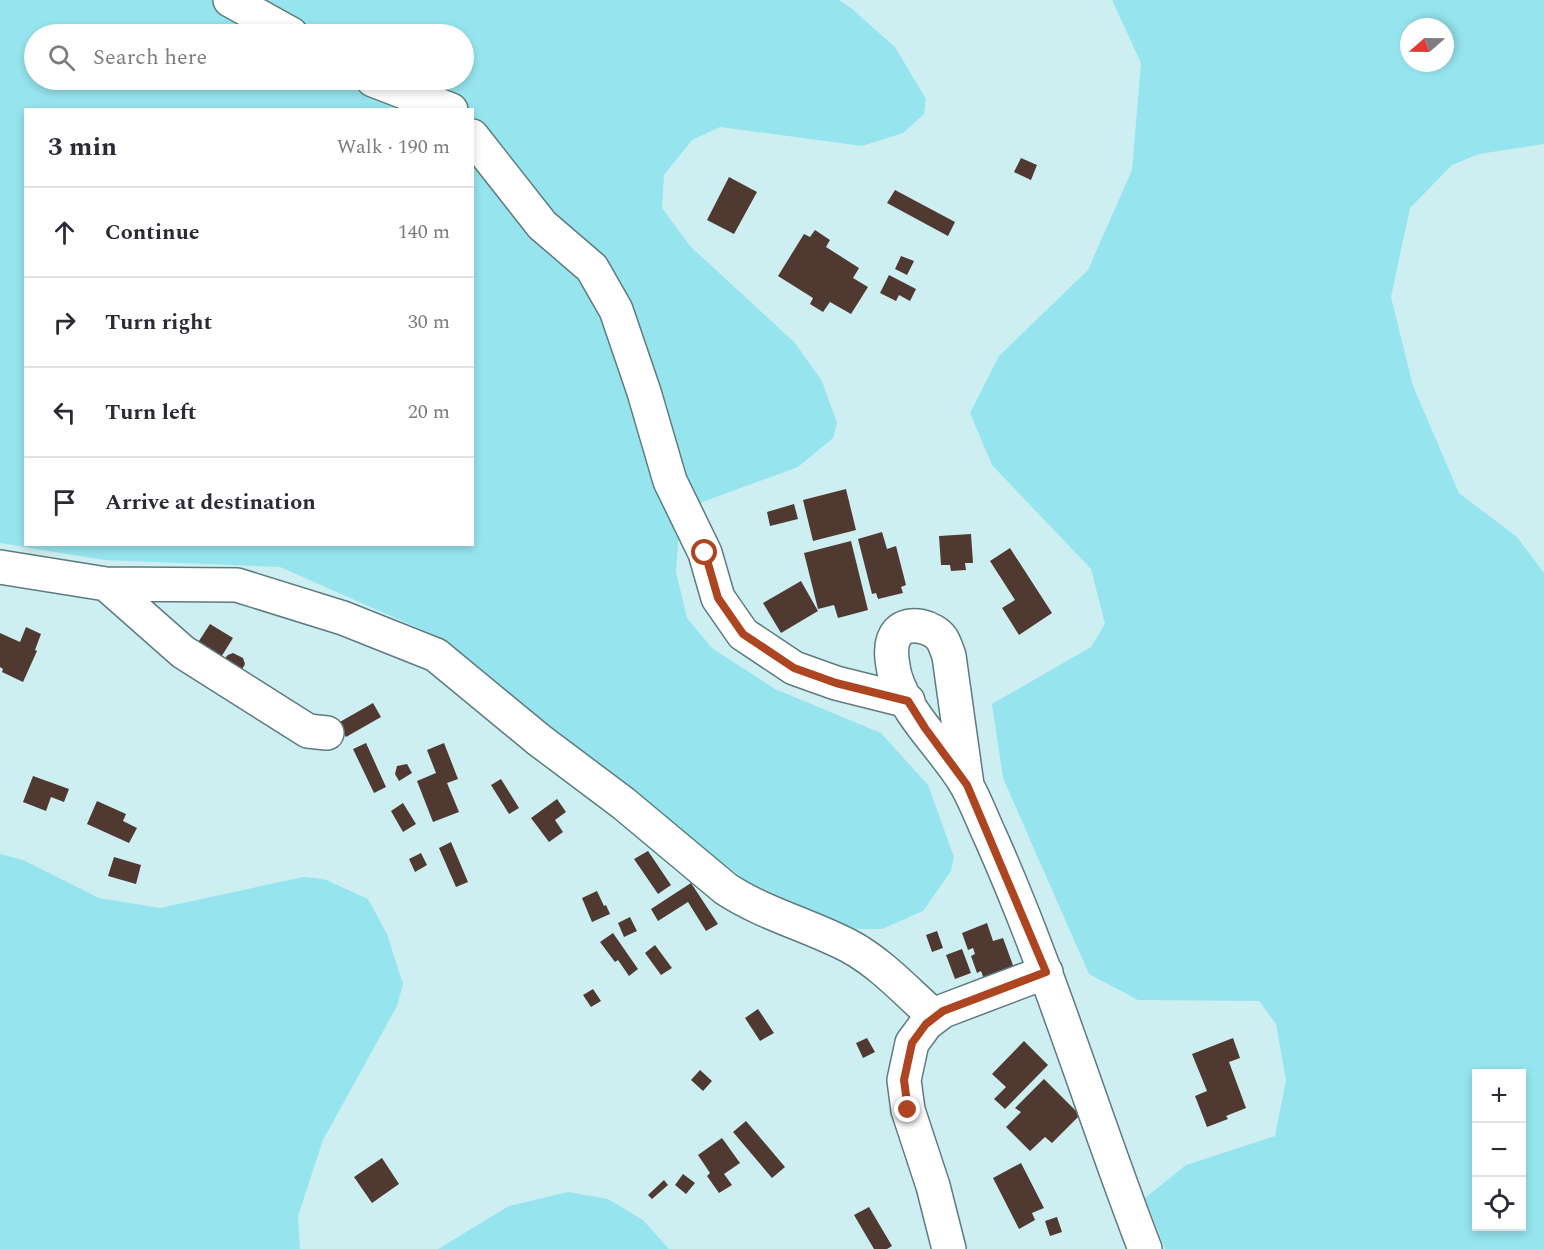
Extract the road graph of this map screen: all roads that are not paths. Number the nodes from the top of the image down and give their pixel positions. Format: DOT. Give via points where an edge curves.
graph roads {
  1 [pos="230,0"];
  2 [pos="273,24"];
  3 [pos="399,90"];
  4 [pos="446,108"];
  5 [pos="474,139"];
  6 [pos="0,567"];
  7 [pos="106,584"];
  8 [pos="908,701"];
  9 [pos="327,733"];
  10 [pos="967,785"];
  11 [pos="1046,972"];
  12 [pos="935,1017"];
  13 [pos="949,1249"];
  14 [pos="1145,1249"];
  1 -- 2 [label="street"];
  3 -- 4 [label="street"];
  5 -- 8 [label="street" via="542,225 592,268 616,310 670,481 705,553 718,598 743,634 794,668"];
  6 -- 7 [label="street"];
  7 -- 9 [label="street" via="183,652 308,731"];
  7 -- 12 [label="street" via="237,585 343,618 436,655 726,889 851,947"];
  8 -- 10 [label="street"];
  8 -- 10 [label="street" via="896,678 891,656 893,641 907,627 921,626 938,634 949,656"];
  10 -- 11 [label="street"];
  11 -- 12 [label="street"];
  11 -- 14 [label="street"];
  12 -- 13 [label="street" via="912,1043 904,1080 908,1110"];
}
